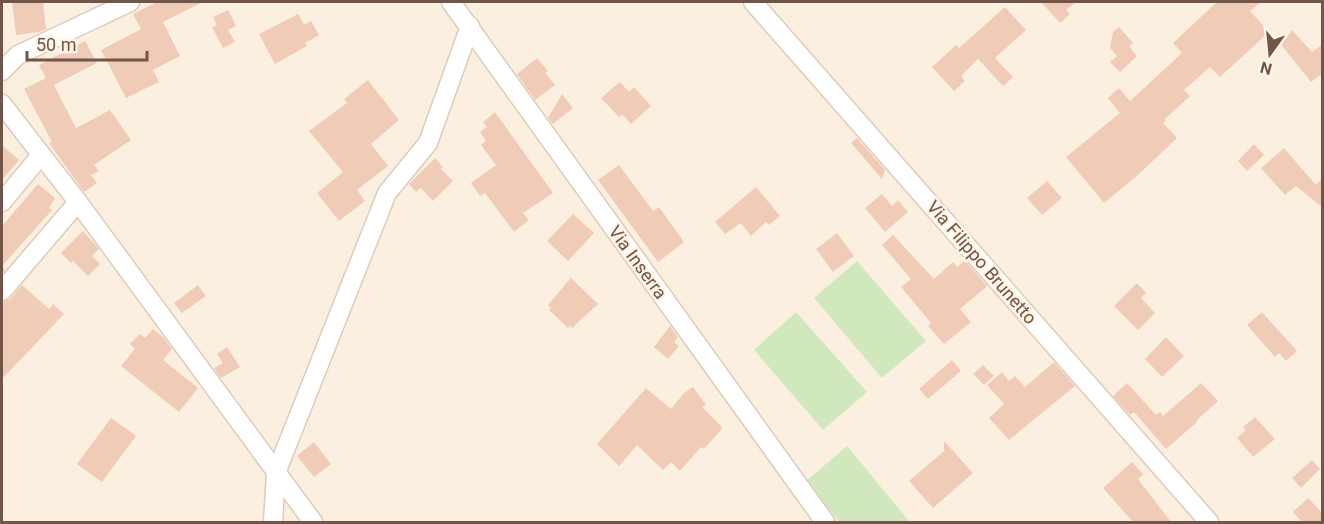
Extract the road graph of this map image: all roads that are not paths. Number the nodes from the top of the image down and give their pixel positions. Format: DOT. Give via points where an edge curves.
graph roads {
  1 [pos="130,2"];
  2 [pos="451,2"];
  3 [pos="753,2"];
  4 [pos="470,26"];
  5 [pos="2,71"];
  6 [pos="2,104"];
  7 [pos="42,155"];
  8 [pos="2,202"];
  9 [pos="78,202"];
  10 [pos="2,291"];
  11 [pos="276,473"];
  12 [pos="273,522"];
  13 [pos="313,522"];
  14 [pos="825,522"];
  15 [pos="1209,522"];
  1 -- 5 [label="street" via="18,55"];
  2 -- 4 [label="street, Via Inserra"];
  3 -- 15 [label="street, Via Filippo Brunetto"];
  4 -- 11 [label="street" via="428,143 387,193"];
  4 -- 14 [label="street, Via Inserra"];
  6 -- 7 [label="street"];
  7 -- 8 [label="street"];
  7 -- 9 [label="street"];
  9 -- 10 [label="street"];
  9 -- 11 [label="street"];
  11 -- 12 [label="street"];
  11 -- 13 [label="street"];
}
